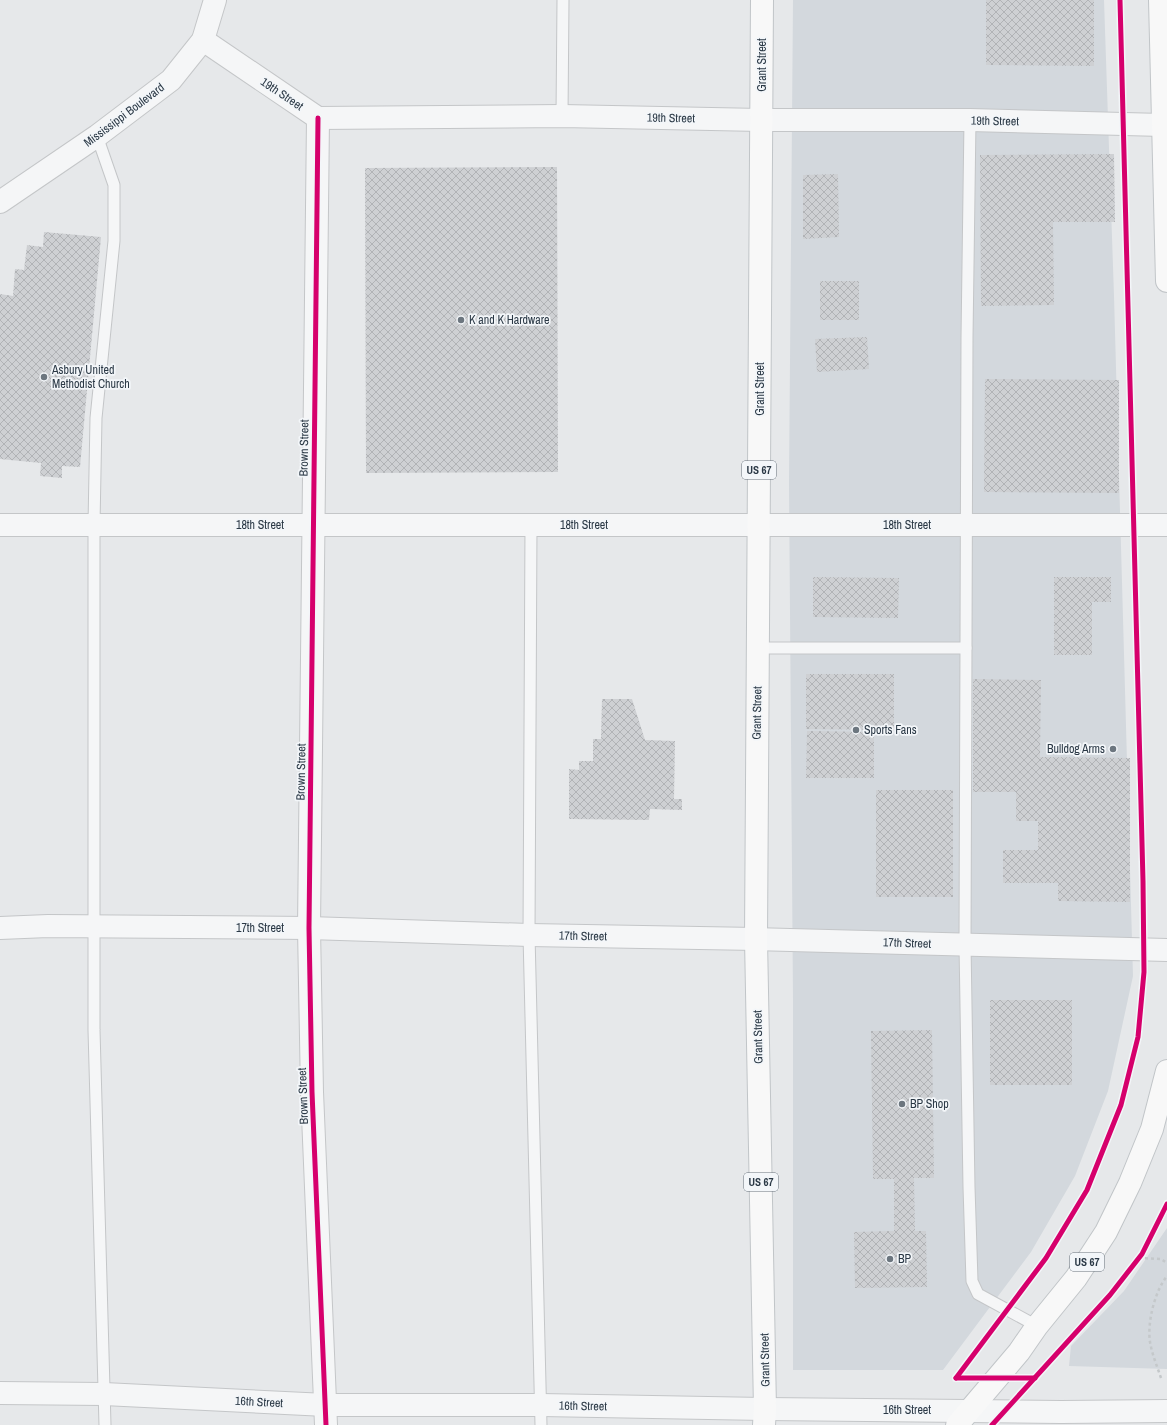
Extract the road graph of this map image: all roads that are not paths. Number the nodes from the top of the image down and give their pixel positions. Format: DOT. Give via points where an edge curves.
graph roads {
  1 [pos="215,0"];
  2 [pos="563,0"];
  3 [pos="762,0"];
  4 [pos="1160,0"];
  5 [pos="203,40"];
  6 [pos="562,116"];
  7 [pos="318,118"];
  8 [pos="761,120"];
  9 [pos="970,120"];
  10 [pos="1163,124"];
  11 [pos="97,136"];
  12 [pos="0,202"];
  13 [pos="1167,251"];
  14 [pos="1167,281"];
  15 [pos="0,525"];
  16 [pos="759,525"];
  17 [pos="1167,525"];
  18 [pos="94,526"];
  19 [pos="313,526"];
  20 [pos="531,526"];
  21 [pos="967,526"];
  22 [pos="758,648"];
  23 [pos="966,648"];
  24 [pos="94,926"];
  25 [pos="0,928"];
  26 [pos="309,928"];
  27 [pos="529,935"];
  28 [pos="756,939"];
  29 [pos="965,945"];
  30 [pos="1167,950"];
  31 [pos="1167,1071"];
  32 [pos="1037,1326"];
  33 [pos="0,1393"];
  34 [pos="104,1394"];
  35 [pos="1167,1411"];
  36 [pos="326,1415"];
  37 [pos="541,1415"];
  38 [pos="765,1417"];
  39 [pos="963,1418"];
  40 [pos="104,1425"];
  1 -- 5 [label="street, Mississippi Boulevard"];
  2 -- 6 [label="lane"];
  3 -- 8 [label="main road, Grant Street / US 67"];
  4 -- 10 [label="main road"];
  5 -- 7 [label="street, 19th Street"];
  5 -- 11 [label="street, Mississippi Boulevard" via="170,80"];
  6 -- 7 [label="street, 19th Street"];
  6 -- 8 [label="street, 19th Street"];
  7 -- 19 [label="street, Brown Street"];
  8 -- 9 [label="street, 19th Street"];
  8 -- 16 [label="main road, Grant Street / US 67"];
  9 -- 10 [label="street, 19th Street"];
  9 -- 21 [label="lane"];
  10 -- 13 [label="main road"];
  11 -- 12 [label="street, Mississippi Boulevard"];
  11 -- 18 [label="lane" via="114,185 114,241 96,418"];
  13 -- 14 [label="main road"];
  15 -- 18 [label="street, 18th Street"];
  16 -- 20 [label="street, 18th Street"];
  16 -- 21 [label="street, 18th Street"];
  16 -- 22 [label="main road, Grant Street / US 67"];
  17 -- 21 [label="street, 18th Street"];
  18 -- 19 [label="street, 18th Street"];
  18 -- 24 [label="lane"];
  19 -- 20 [label="street, 18th Street"];
  19 -- 26 [label="street, Brown Street"];
  20 -- 27 [label="lane"];
  21 -- 23 [label="lane"];
  22 -- 23 [label="lane"];
  22 -- 28 [label="main road, Grant Street / US 67"];
  23 -- 29 [label="lane"];
  24 -- 25 [label="street, 17th Street"];
  24 -- 26 [label="street, 17th Street"];
  24 -- 34 [label="lane" via="94,1030"];
  26 -- 27 [label="street, 17th Street"];
  26 -- 36 [label="street, Brown Street" via="312,1092"];
  27 -- 28 [label="street, 17th Street"];
  27 -- 37 [label="lane"];
  28 -- 29 [label="street, 17th Street"];
  28 -- 38 [label="main road, Grant Street / US 67"];
  29 -- 30 [label="street, 17th Street"];
  29 -- 32 [label="lane" via="972,1281 978,1294"];
  31 -- 32 [label="main road, US 67" via="1152,1129 1106,1232 1076,1278"];
  32 -- 39 [label="main road, US 67" via="1019,1352"];
  33 -- 34 [label="street, 16th Street"];
  34 -- 36 [label="street, 16th Street"];
  34 -- 40 [label="lane"];
  35 -- 39 [label="street, 16th Street" via="1061,1412"];
  36 -- 37 [label="street, 16th Street"];
  37 -- 38 [label="street, 16th Street"];
  38 -- 39 [label="street, 16th Street"];
}
